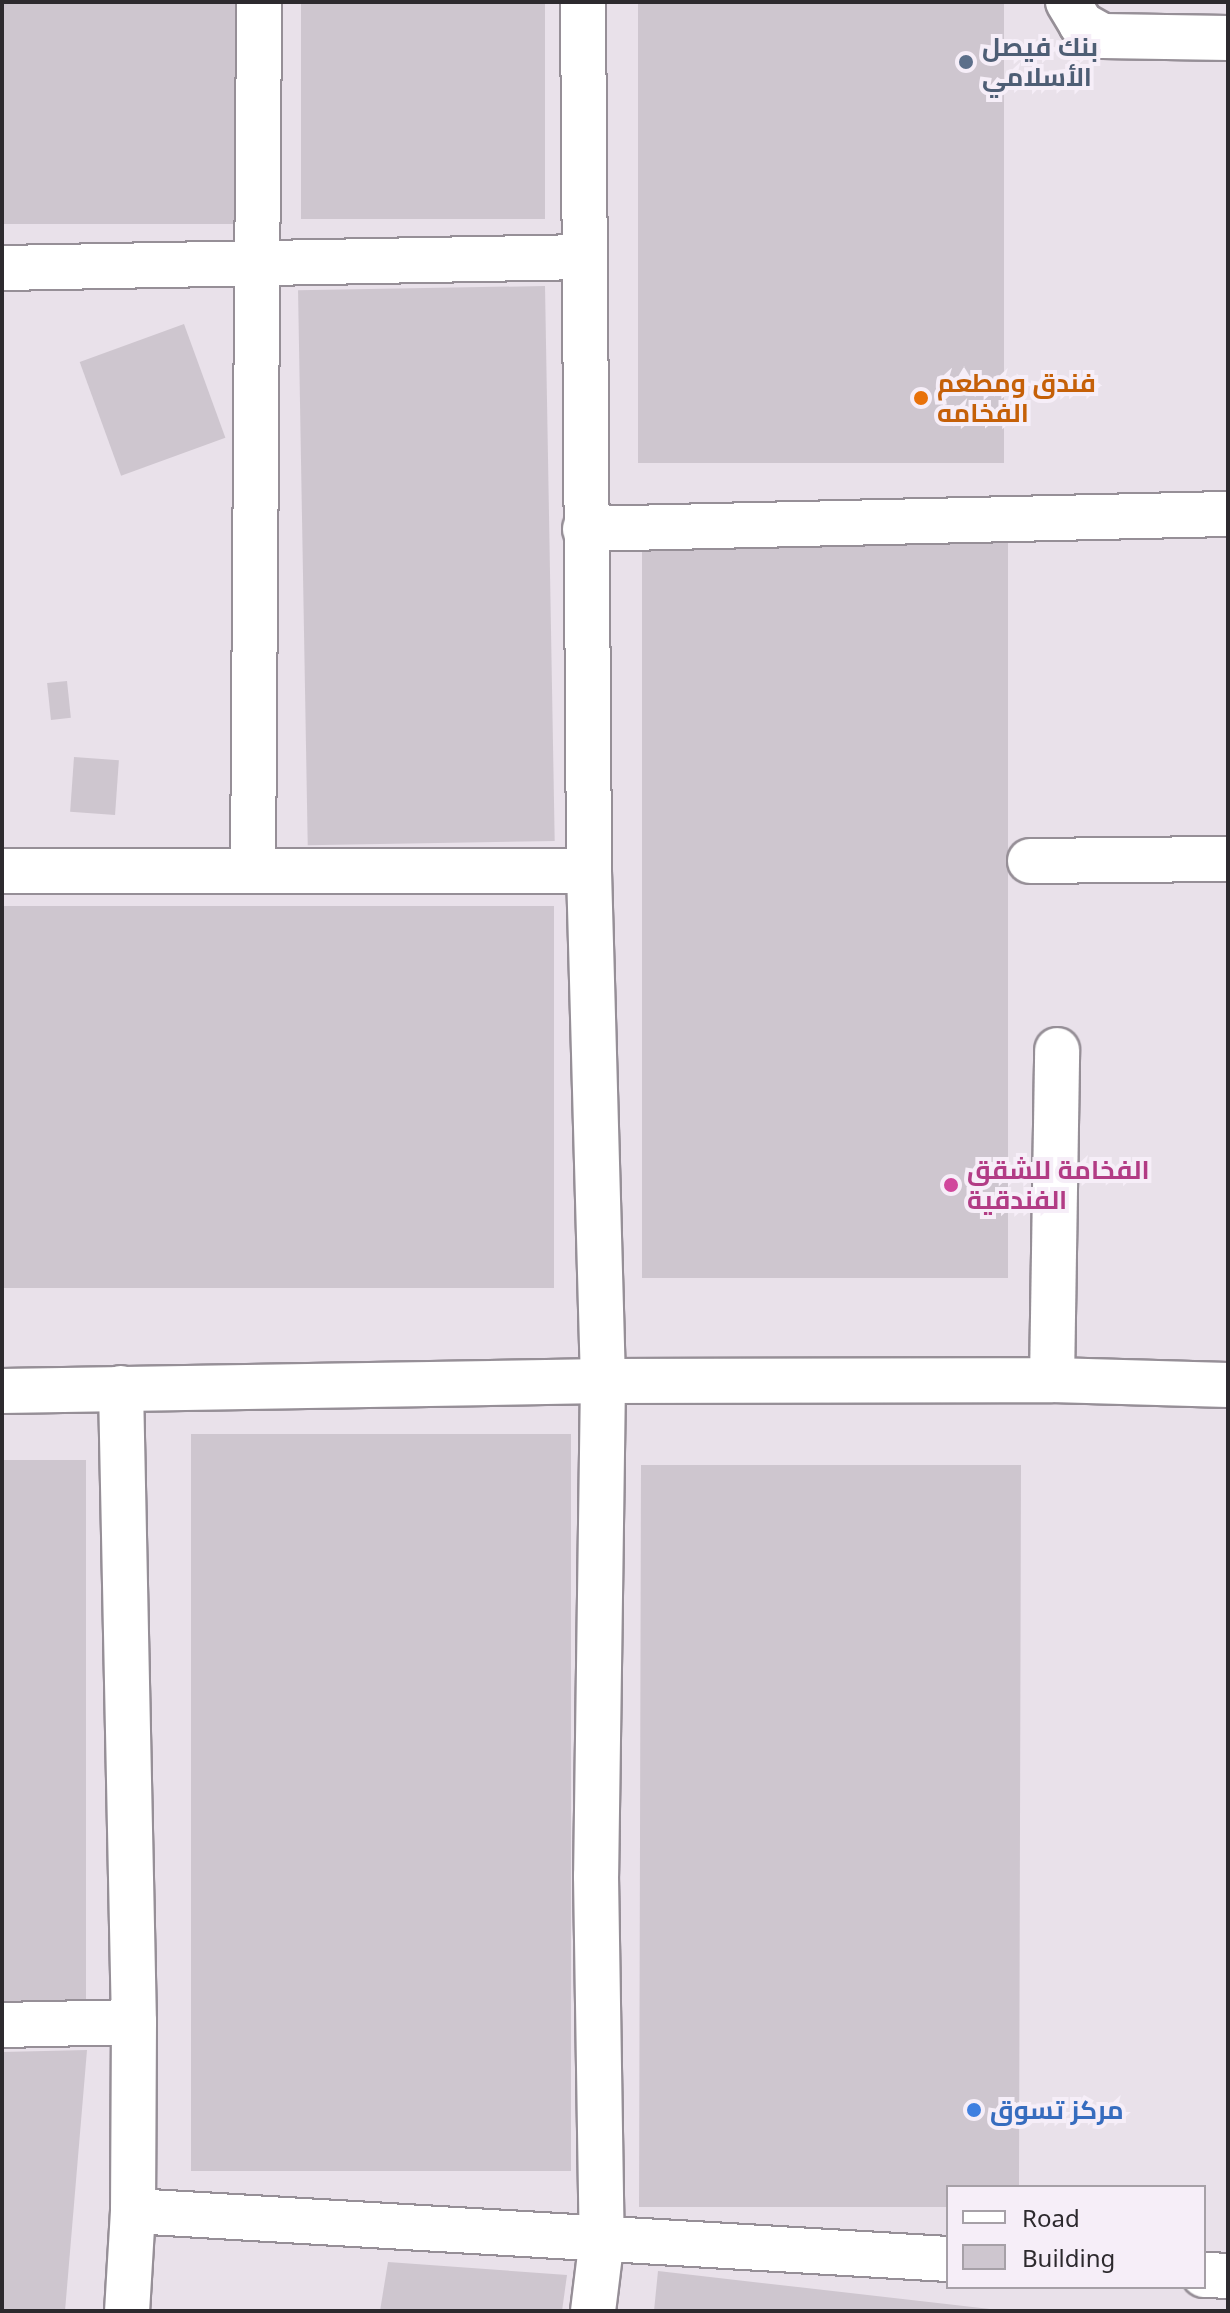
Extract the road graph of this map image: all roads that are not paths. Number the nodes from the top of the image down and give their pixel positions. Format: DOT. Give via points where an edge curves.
graph roads {
  1 [pos="259,2"];
  2 [pos="583,2"];
  3 [pos="1068,2"];
  4 [pos="1228,38"];
  5 [pos="583,257"];
  6 [pos="258,263"];
  7 [pos="2,268"];
  8 [pos="1228,514"];
  9 [pos="585,529"];
  10 [pos="1228,859"];
  11 [pos="1030,861"];
  12 [pos="253,869"];
  13 [pos="2,871"];
  14 [pos="589,871"];
  15 [pos="1057,1050"];
  16 [pos="1052,1380"];
  17 [pos="603,1381"];
  18 [pos="1228,1385"];
  19 [pos="121,1388"];
  20 [pos="2,1391"];
  21 [pos="134,2022"];
  22 [pos="2,2025"];
  23 [pos="133,2211"];
  24 [pos="602,2238"];
  25 [pos="946,2259"];
  26 [pos="1206,2275"];
  27 [pos="1228,2276"];
  28 [pos="127,2311"];
  29 [pos="593,2311"];
  1 -- 6 [label="street"];
  2 -- 5 [label="street"];
  3 -- 4 [label="street" via="1081,24 1103,36"];
  5 -- 6 [label="street"];
  5 -- 9 [label="street"];
  6 -- 7 [label="street"];
  6 -- 12 [label="street"];
  8 -- 9 [label="street"];
  9 -- 14 [label="street"];
  10 -- 11 [label="street"];
  12 -- 13 [label="street"];
  12 -- 14 [label="street"];
  14 -- 17 [label="street"];
  15 -- 16 [label="street"];
  16 -- 17 [label="street"];
  16 -- 18 [label="street"];
  17 -- 19 [label="street"];
  17 -- 24 [label="street" via="596,1876"];
  19 -- 20 [label="street"];
  19 -- 21 [label="street"];
  21 -- 22 [label="street"];
  21 -- 23 [label="street"];
  23 -- 24 [label="street"];
  23 -- 28 [label="street"];
  24 -- 25 [label="street"];
  24 -- 29 [label="street"];
  26 -- 27 [label="street"];
}
